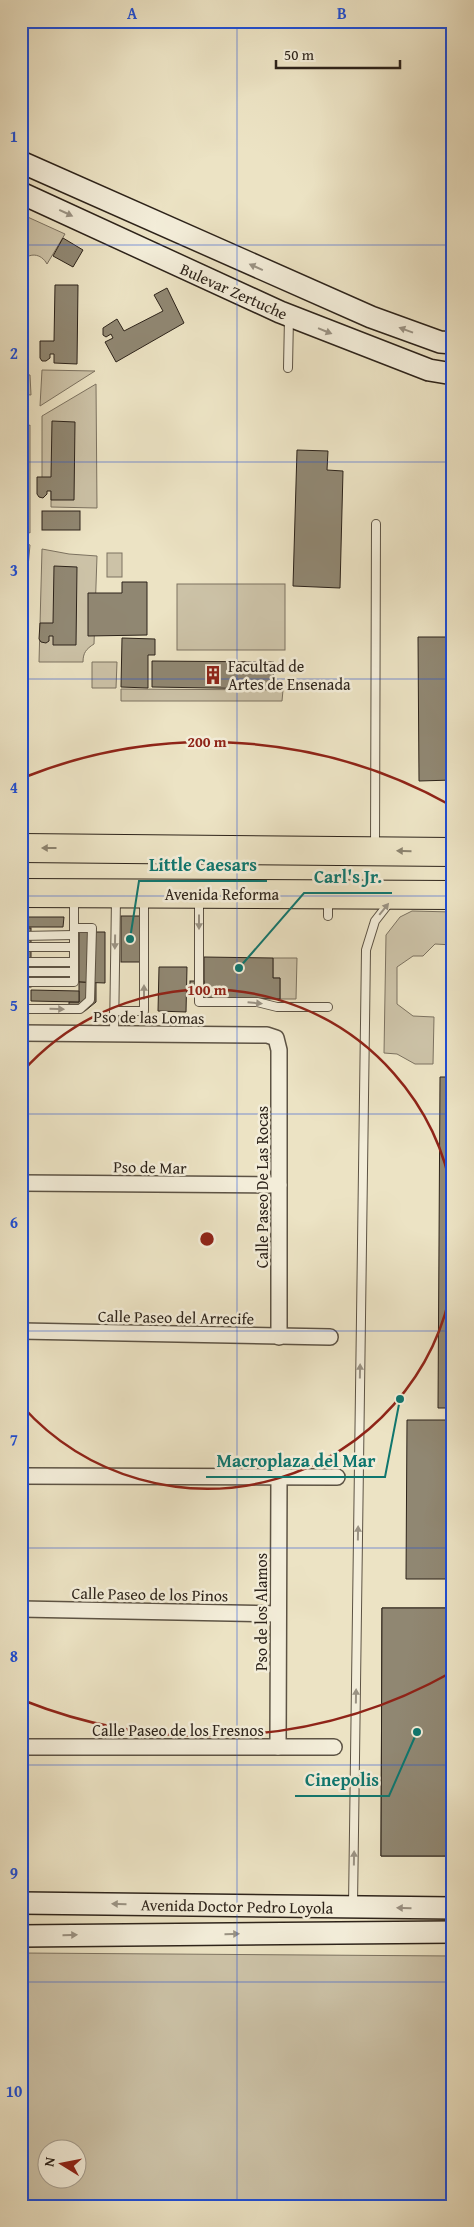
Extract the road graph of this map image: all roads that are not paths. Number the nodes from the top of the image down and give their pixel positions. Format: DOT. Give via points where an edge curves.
graph roads {
  1 [pos="21,162"];
  2 [pos="21,193"];
  3 [pos="289,316"];
  4 [pos="453,343"];
  5 [pos="288,368"];
  6 [pos="453,374"];
  7 [pos="376,524"];
  8 [pos="21,848"];
  9 [pos="96,848"];
  10 [pos="375,851"];
  11 [pos="453,852"];
  12 [pos="21,866"];
  13 [pos="21,892"];
  14 [pos="74,893"];
  15 [pos="116,893"];
  16 [pos="144,894"];
  17 [pos="199,894"];
  18 [pos="424,895"];
  19 [pos="453,895"];
  20 [pos="21,936"];
  21 [pos="21,940"];
  22 [pos="21,947"];
  23 [pos="21,952"];
  24 [pos="74,954"];
  25 [pos="21,960"];
  26 [pos="21,968"];
  27 [pos="21,972"];
  28 [pos="21,978"];
  29 [pos="21,982"];
  30 [pos="328,1007"];
  31 [pos="21,1009"];
  32 [pos="114,1011"];
  33 [pos="21,1033"];
  34 [pos="114,1034"];
  35 [pos="276,1038"];
  36 [pos="21,1183"];
  37 [pos="279,1185"];
  38 [pos="21,1331"];
  39 [pos="279,1337"];
  40 [pos="330,1337"];
  41 [pos="21,1476"];
  42 [pos="279,1476"];
  43 [pos="337,1477"];
  44 [pos="21,1610"];
  45 [pos="278,1614"];
  46 [pos="278,1747"];
  47 [pos="334,1747"];
  48 [pos="21,1748"];
  49 [pos="21,1903"];
  50 [pos="353,1907"];
  51 [pos="453,1908"];
  52 [pos="453,1932"];
  53 [pos="21,1936"];
  4 -- 1 [label="main road, Bulevar Zertuche, one-way" via="440,342 371,317"];
  2 -- 3 [label="main road, Bulevar Zertuche, one-way"];
  3 -- 5 [label="lane"];
  3 -- 6 [label="main road, Bulevar Zertuche, one-way" via="429,370"];
  7 -- 10 [label="lane"];
  9 -- 8 [label="highway, one-way"];
  9 -- 10 [label="highway"];
  9 -- 12 [label="highway" via="68,866"];
  11 -- 10 [label="highway, one-way"];
  13 -- 14 [label="highway, Avenida Reforma"];
  14 -- 15 [label="highway, Avenida Reforma"];
  14 -- 24 [label="lane"];
  15 -- 16 [label="highway, Avenida Reforma"];
  15 -- 32 [label="lane, one-way"];
  16 -- 17 [label="highway, Avenida Reforma"];
  32 -- 16 [label="lane, one-way" via="144,1011"];
  17 -- 18 [label="highway, Avenida Reforma" via="328,905"];
  17 -- 30 [label="lane, one-way" via="199,1002"];
  18 -- 19 [label="highway, Avenida Reforma"];
  50 -- 18 [label="lane, one-way" via="366,950 375,921 384,906 395,898"];
  20 -- 24 [label="lane"];
  21 -- 24 [label="lane"];
  22 -- 24 [label="lane"];
  23 -- 24 [label="lane"];
  24 -- 25 [label="lane"];
  24 -- 26 [label="lane"];
  24 -- 27 [label="lane"];
  24 -- 28 [label="lane"];
  24 -- 29 [label="lane" via="74,982"];
  31 -- 24 [label="lane, one-way" via="80,1009 90,1000 92,928"];
  32 -- 34 [label="lane"];
  33 -- 34 [label="street, Pso de las Lomas"];
  34 -- 35 [label="street, Pso de las Lomas" via="267,1035"];
  35 -- 37 [label="street, Calle Paseo De Las Rocas" via="279,1050"];
  36 -- 37 [label="street, Pso de Mar"];
  37 -- 39 [label="street, Calle Paseo De Las Rocas"];
  38 -- 39 [label="street, Calle Paseo del Arrecife"];
  39 -- 40 [label="street, Calle Paseo del Arrecife"];
  41 -- 42 [label="street"];
  42 -- 43 [label="street"];
  42 -- 45 [label="street, Pso de los Alamos"];
  44 -- 45 [label="street, Calle Paseo de los Pinos"];
  45 -- 46 [label="street, Pso de los Alamos"];
  46 -- 47 [label="street, Calle Paseo de los Fresnos"];
  46 -- 48 [label="street, Calle Paseo de los Fresnos"];
  50 -- 49 [label="main road, Avenida Doctor Pedro Loyola, one-way"];
  51 -- 50 [label="main road, Avenida Doctor Pedro Loyola, one-way"];
  53 -- 52 [label="main road, Avenida Doctor Pedro Loyola, one-way"];
}
